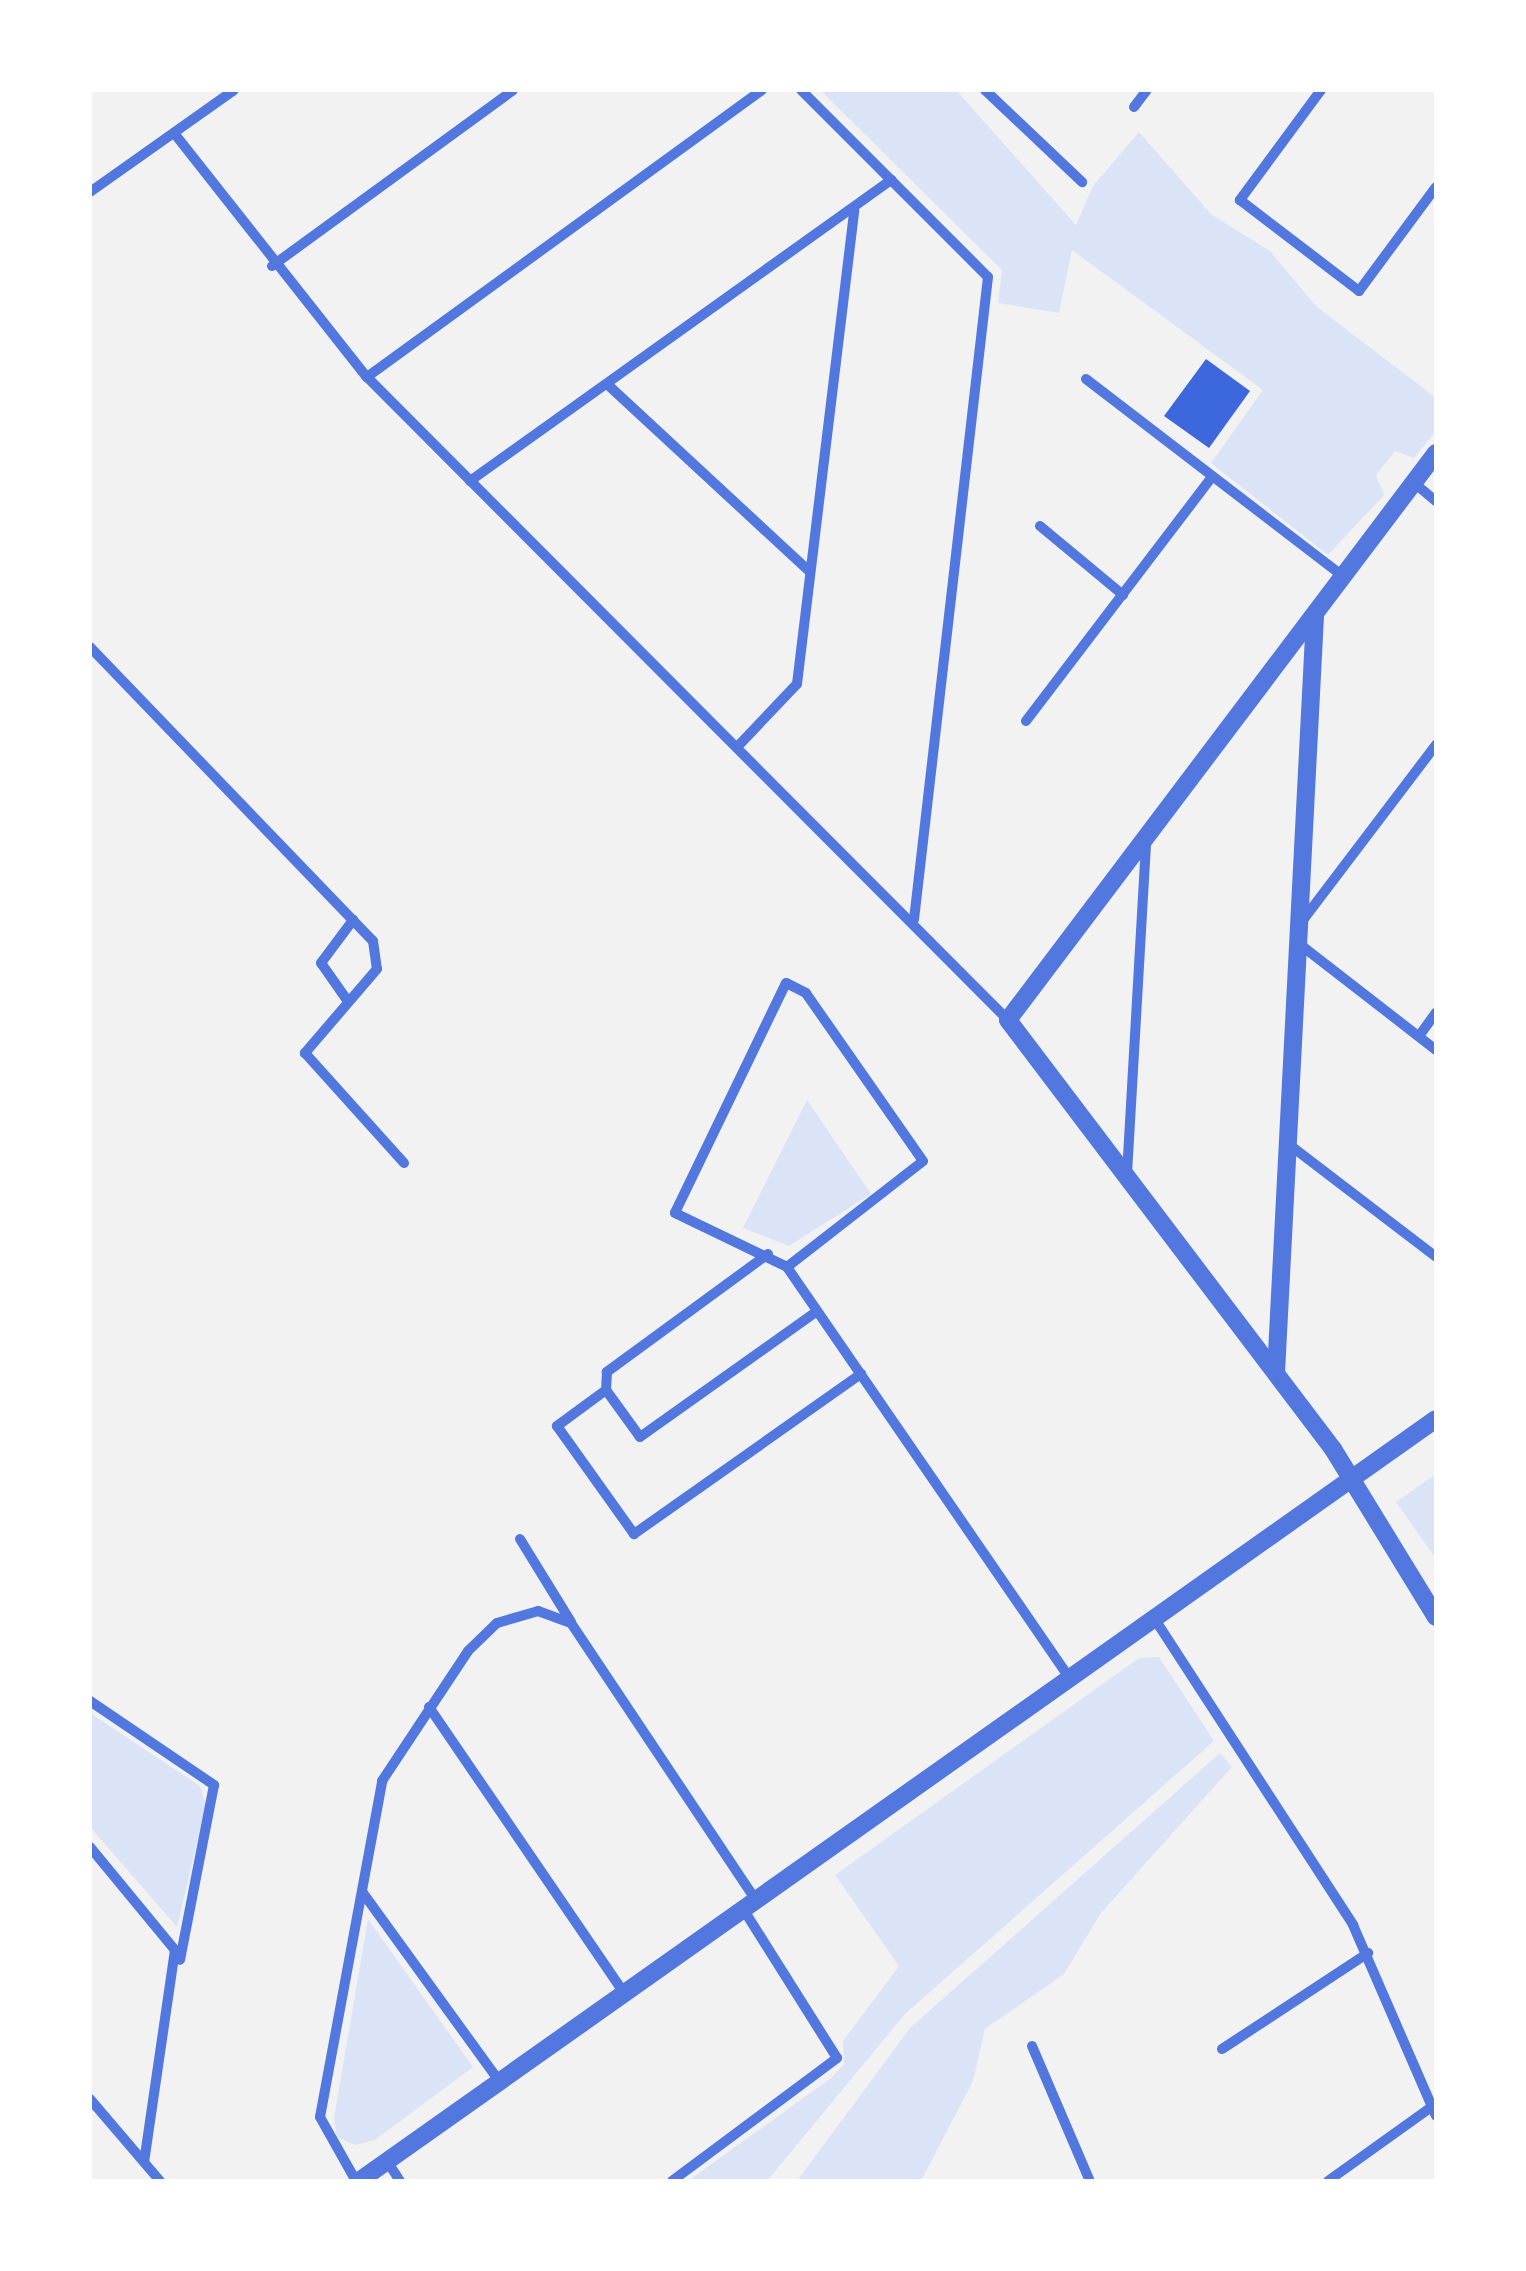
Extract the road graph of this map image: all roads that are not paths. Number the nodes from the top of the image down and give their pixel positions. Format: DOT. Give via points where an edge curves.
graph roads {
  1 [pos="234,90"];
  2 [pos="513,90"];
  3 [pos="762,90"];
  4 [pos="801,90"];
  5 [pos="985,90"];
  6 [pos="1147,90"];
  7 [pos="1321,90"];
  8 [pos="1134,107"];
  9 [pos="174,133"];
  10 [pos="891,180"];
  11 [pos="1082,182"];
  12 [pos="1436,187"];
  13 [pos="90,192"];
  14 [pos="854,210"];
  15 [pos="272,266"];
  16 [pos="368,377"];
  17 [pos="1086,379"];
  18 [pos="608,384"];
  19 [pos="1436,453"];
  20 [pos="1212,477"];
  21 [pos="470,481"];
  22 [pos="1413,482"];
  23 [pos="1436,501"];
  24 [pos="1040,526"];
  25 [pos="808,570"];
  26 [pos="1341,575"];
  27 [pos="1123,595"];
  28 [pos="1314,614"];
  29 [pos="90,646"];
  30 [pos="1026,722"];
  31 [pos="740,744"];
  32 [pos="1436,745"];
  33 [pos="1146,836"];
  34 [pos="354,920"];
  35 [pos="914,920"];
  36 [pos="1303,920"];
  37 [pos="1302,946"];
  38 [pos="348,1000"];
  39 [pos="1436,1013"];
  40 [pos="1008,1020"];
  41 [pos="1419,1036"];
  42 [pos="1436,1050"];
  43 [pos="1291,1146"];
  44 [pos="404,1163"];
  45 [pos="1127,1178"];
  46 [pos="768,1254"];
  47 [pos="1436,1256"];
  48 [pos="787,1267"];
  49 [pos="817,1311"];
  50 [pos="1276,1373"];
  51 [pos="862,1374"];
  52 [pos="606,1390"];
  53 [pos="1436,1419"];
  54 [pos="1352,1477"];
  55 [pos="520,1539"];
  56 [pos="1436,1617"];
  57 [pos="1153,1618"];
  58 [pos="571,1623"];
  59 [pos="1069,1678"];
  60 [pos="90,1701"];
  61 [pos="428,1707"];
  62 [pos="90,1846"];
  63 [pos="363,1893"];
  64 [pos="749,1904"];
  65 [pos="1368,1952"];
  66 [pos="178,1966"];
  67 [pos="624,1993"];
  68 [pos="1032,2046"];
  69 [pos="1222,2048"];
  70 [pos="500,2081"];
  71 [pos="90,2098"];
  72 [pos="1433,2112"];
  73 [pos="387,2161"];
  74 [pos="144,2162"];
  75 [pos="160,2181"];
  76 [pos="357,2181"];
  77 [pos="400,2181"];
  78 [pos="672,2181"];
  79 [pos="1090,2181"];
  80 [pos="1328,2181"];
  1 -- 9 [label="street"];
  2 -- 15 [label="street"];
  3 -- 16 [label="street"];
  4 -- 10 [label="street"];
  5 -- 11 [label="street"];
  6 -- 8 [label="street"];
  7 -- 12 [label="street" via="1240,200 1359,291"];
  9 -- 13 [label="street"];
  9 -- 15 [label="street"];
  10 -- 14 [label="street"];
  10 -- 35 [label="street" via="983,266 989,287"];
  14 -- 18 [label="street"];
  14 -- 25 [label="street"];
  15 -- 16 [label="street"];
  16 -- 21 [label="street"];
  17 -- 20 [label="street"];
  18 -- 21 [label="street"];
  18 -- 25 [label="street"];
  19 -- 22 [label="street"];
  20 -- 26 [label="street"];
  20 -- 27 [label="street"];
  21 -- 31 [label="street"];
  22 -- 23 [label="street"];
  22 -- 26 [label="street"];
  24 -- 27 [label="street"];
  25 -- 31 [label="street" via="796,684"];
  26 -- 28 [label="street"];
  27 -- 30 [label="street"];
  28 -- 33 [label="street"];
  28 -- 36 [label="street"];
  29 -- 34 [label="street"];
  31 -- 35 [label="street"];
  32 -- 36 [label="street"];
  33 -- 40 [label="street"];
  33 -- 45 [label="street"];
  34 -- 38 [label="street" via="380,960"];
  34 -- 38 [label="street" via="321,963"];
  35 -- 40 [label="street"];
  36 -- 37 [label="street"];
  37 -- 41 [label="street"];
  37 -- 43 [label="street"];
  38 -- 44 [label="street" via="308,1042 306,1060"];
  39 -- 41 [label="street"];
  40 -- 45 [label="street"];
  41 -- 42 [label="street"];
  43 -- 47 [label="street"];
  43 -- 50 [label="street"];
  45 -- 50 [label="street"];
  46 -- 48 [label="street"];
  46 -- 48 [label="street" via="674,1212 780,984 806,993 922,1161"];
  46 -- 52 [label="street" via="607,1372"];
  48 -- 49 [label="street"];
  49 -- 51 [label="street"];
  49 -- 52 [label="street" via="640,1437"];
  50 -- 54 [label="street"];
  51 -- 52 [label="street" via="634,1534 557,1426"];
  51 -- 59 [label="street"];
  53 -- 54 [label="street"];
  54 -- 56 [label="street"];
  54 -- 57 [label="street"];
  55 -- 58 [label="street"];
  57 -- 59 [label="street"];
  57 -- 65 [label="street"];
  58 -- 61 [label="street" via="538,1611 497,1623"];
  58 -- 64 [label="street"];
  59 -- 64 [label="street"];
  60 -- 66 [label="street" via="214,1785"];
  61 -- 63 [label="street" via="382,1781"];
  61 -- 67 [label="street"];
  62 -- 66 [label="street" via="175,1950"];
  63 -- 70 [label="street"];
  63 -- 76 [label="street" via="320,2118"];
  64 -- 67 [label="street"];
  64 -- 78 [label="street" via="837,2058"];
  65 -- 69 [label="street"];
  65 -- 72 [label="street"];
  66 -- 74 [label="street"];
  67 -- 70 [label="street"];
  68 -- 79 [label="street"];
  70 -- 73 [label="street"];
  71 -- 74 [label="street"];
  72 -- 80 [label="street"];
  73 -- 76 [label="street"];
  73 -- 77 [label="street"];
  74 -- 75 [label="street"];
}
